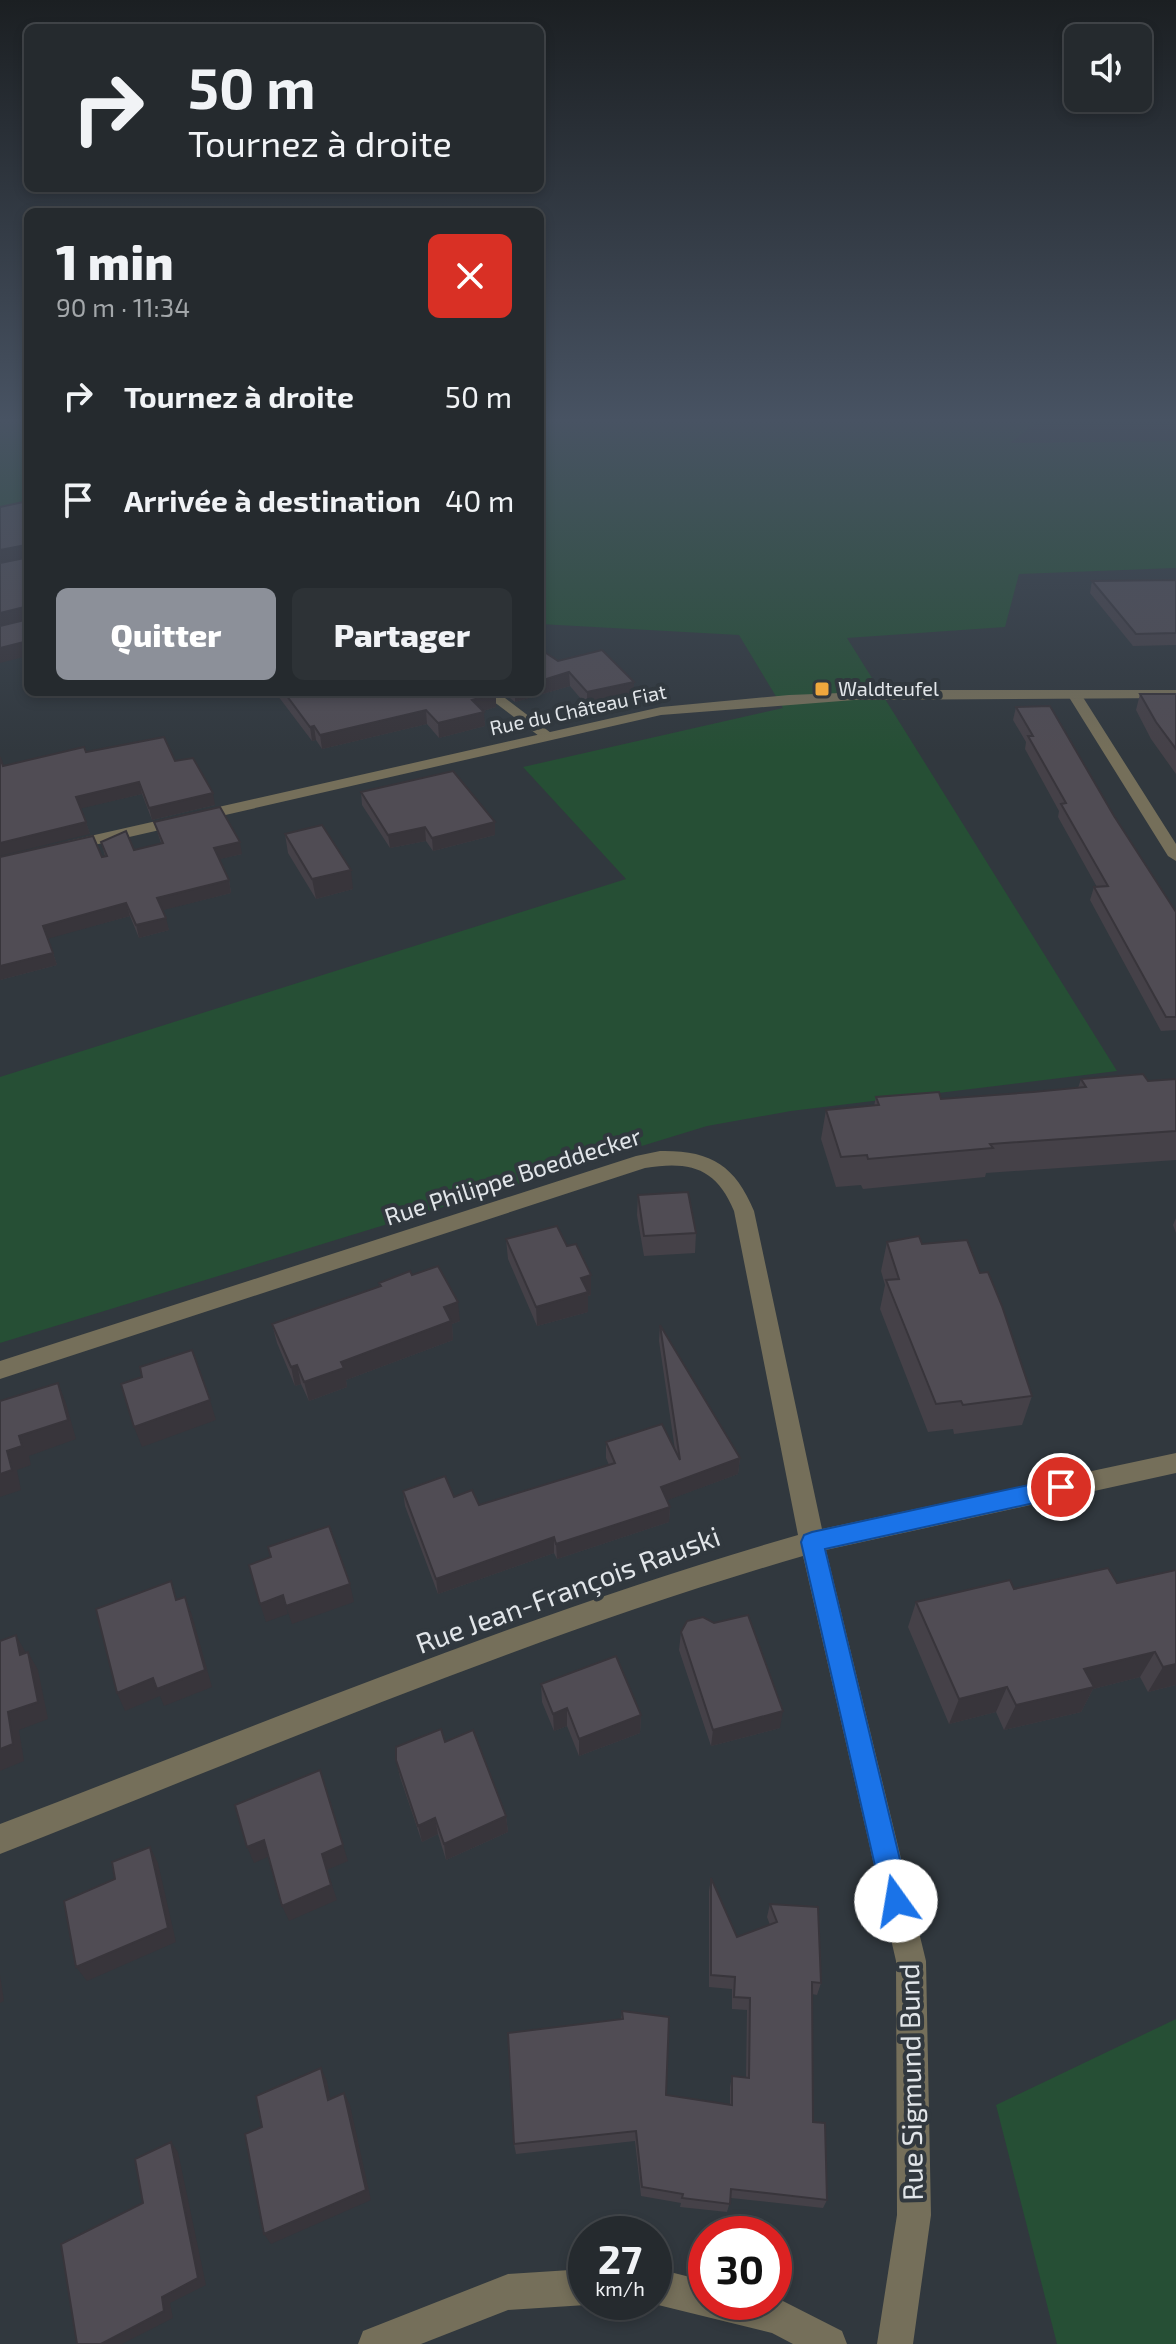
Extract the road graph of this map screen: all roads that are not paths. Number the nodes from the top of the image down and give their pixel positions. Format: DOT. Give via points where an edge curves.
graph roads {
  1 [pos="1074,694"];
  2 [pos="1176,694"];
  3 [pos="493,696"];
  4 [pos="548,736"];
  5 [pos="46,851"];
  6 [pos="1176,856"];
  7 [pos="0,1370"];
  8 [pos="1176,1463"];
  9 [pos="812,1542"];
  10 [pos="0,1839"];
  11 [pos="568,2288"];
  12 [pos="784,2320"];
  13 [pos="376,2344"];
  14 [pos="829,2344"];
  15 [pos="895,2344"];
  1 -- 2 [label="street, Rue du Château Fiat"];
  1 -- 4 [label="street, Rue du Château Fiat" via="752,700 661,711"];
  1 -- 6 [label="street"];
  3 -- 4 [label="street"];
  4 -- 5 [label="street, Rue du Château Fiat"];
  7 -- 9 [label="street, Rue Philippe Boeddecker" via="643,1161 683,1156 714,1166 740,1199"];
  8 -- 9 [label="street, Rue Jean-François Rauski"];
  9 -- 10 [label="street, Rue Jean-François Rauski" via="694,1576 531,1635"];
  9 -- 15 [label="street, Rue Sigmund Bund" via="911,1961 914,2215"];
  11 -- 13 [label="street" via="508,2292"];
  12 -- 14 [label="street"];
}
